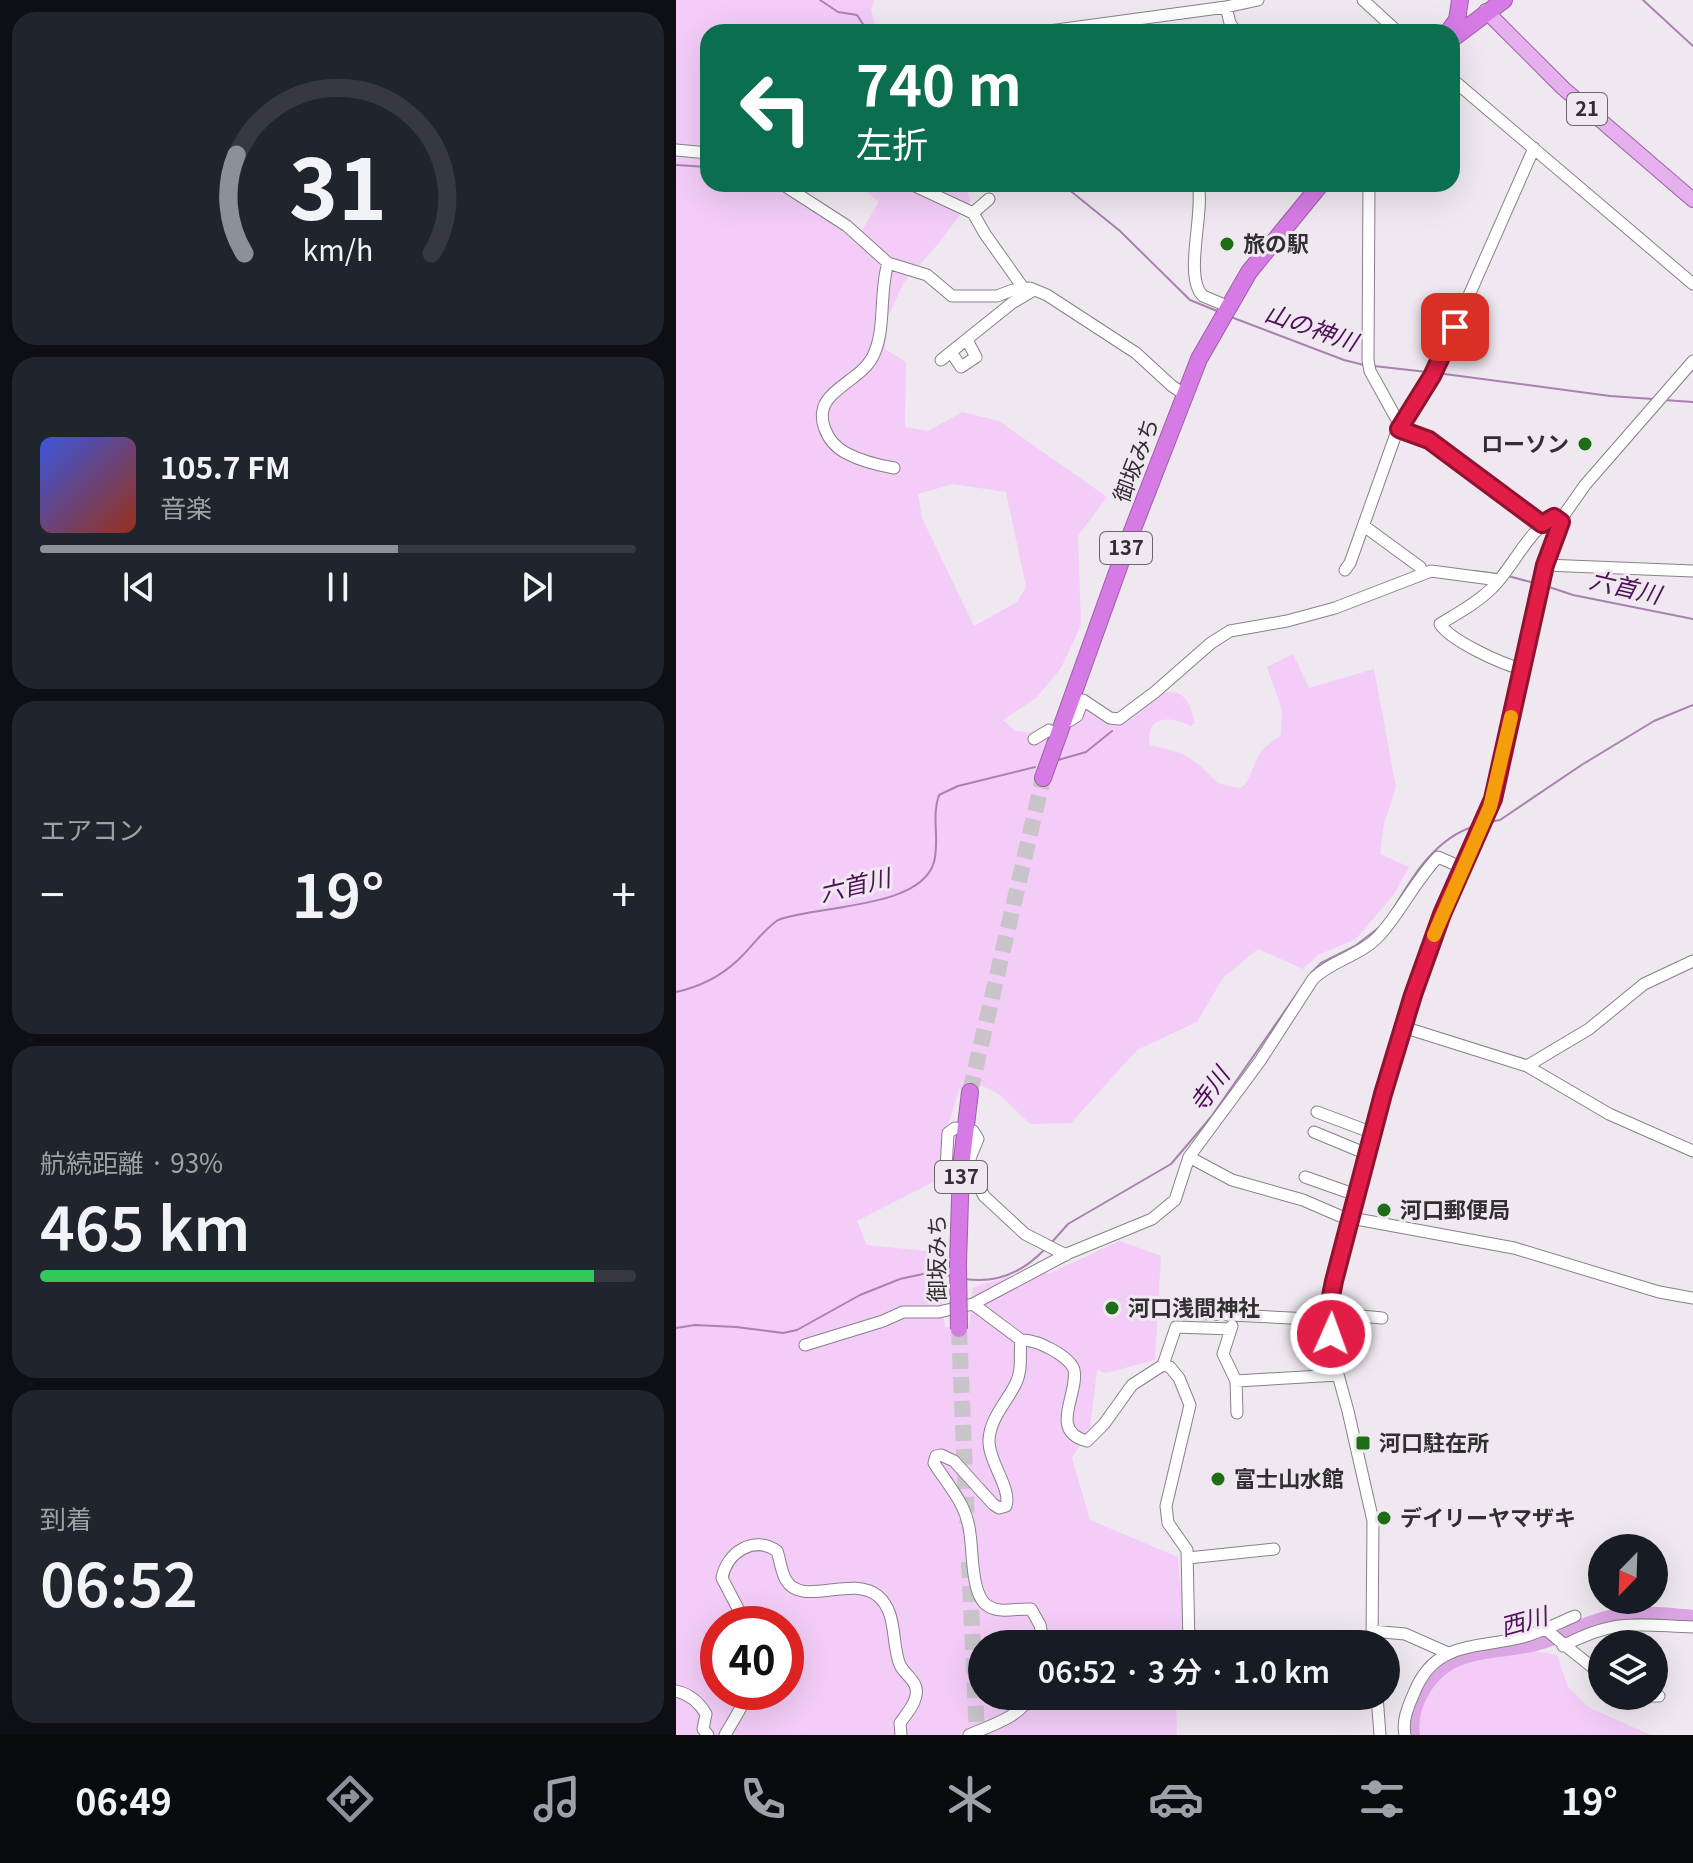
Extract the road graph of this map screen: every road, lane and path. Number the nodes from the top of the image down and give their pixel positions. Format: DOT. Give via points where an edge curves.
graph roads {
  1 [pos="1258,0"];
  2 [pos="1363,0"];
  3 [pos="1460,0"];
  4 [pos="1504,0"];
  5 [pos="1482,6"];
  6 [pos="1226,7"];
  7 [pos="1124,24"];
  8 [pos="1231,24"];
  9 [pos="1389,24"];
  10 [pos="1454,24"];
  11 [pos="1460,30"];
  12 [pos="1460,86"];
  13 [pos="1534,148"];
  14 [pos="676,150"];
  15 [pos="700,152"];
  16 [pos="794,192"];
  17 [pos="928,192"];
  18 [pos="1200,192"];
  19 [pos="1314,192"];
  20 [pos="1369,192"];
  21 [pos="989,199"];
  22 [pos="1693,200"];
  23 [pos="973,213"];
  24 [pos="888,263"];
  25 [pos="1693,284"];
  26 [pos="1029,289"];
  27 [pos="1223,312"];
  28 [pos="967,340"];
  29 [pos="1693,361"];
  30 [pos="1184,394"];
  31 [pos="1400,428"];
  32 [pos="894,468"];
  33 [pos="1561,522"];
  34 [pos="1542,524"];
  35 [pos="1364,526"];
  36 [pos="1545,565"];
  37 [pos="1345,570"];
  38 [pos="1693,571"];
  39 [pos="1423,573"];
  40 [pos="1499,580"];
  41 [pos="1521,669"];
  42 [pos="1069,721"];
  43 [pos="1049,730"];
  44 [pos="1034,739"];
  45 [pos="1043,778"];
  46 [pos="1463,868"];
  47 [pos="1693,961"];
  48 [pos="1403,1027"];
  49 [pos="1527,1066"];
  50 [pos="970,1092"];
  51 [pos="1317,1112"];
  52 [pos="965,1128"];
  53 [pos="1314,1132"];
  54 [pos="1373,1133"];
  55 [pos="1693,1151"];
  56 [pos="1367,1154"];
  57 [pos="1189,1157"];
  58 [pos="946,1169"];
  59 [pos="1305,1177"];
  60 [pos="1356,1195"];
  61 [pos="1350,1218"];
  62 [pos="1066,1255"];
  63 [pos="1693,1298"];
  64 [pos="973,1304"];
  65 [pos="1170,1312"];
  66 [pos="1245,1316"];
  67 [pos="1330,1317"];
  68 [pos="1382,1318"];
  69 [pos="959,1329"];
  70 [pos="1231,1329"];
  71 [pos="1021,1340"];
  72 [pos="805,1345"];
  73 [pos="1163,1365"];
  74 [pos="1338,1375"];
  75 [pos="1236,1381"];
  76 [pos="1237,1413"];
  77 [pos="1274,1549"];
  78 [pos="1188,1558"];
  79 [pos="737,1606"];
  80 [pos="1575,1616"];
  81 [pos="1693,1627"];
  82 [pos="1041,1630"];
  83 [pos="1189,1630"];
  84 [pos="1372,1630"];
  85 [pos="1548,1630"];
  86 [pos="1400,1635"];
  87 [pos="1561,1644"];
  88 [pos="1448,1653"];
  89 [pos="1588,1663"];
  90 [pos="676,1691"];
  91 [pos="740,1710"];
  92 [pos="1018,1710"];
  93 [pos="1378,1710"];
  94 [pos="708,1735"];
  95 [pos="725,1735"];
  96 [pos="901,1735"];
  97 [pos="969,1735"];
  98 [pos="1380,1735"];
  99 [pos="1405,1735"];
  1 -- 6 [label="street"];
  2 -- 9 [label="street"];
  3 -- 10 [label="highway"];
  4 -- 5 [label="highway"];
  5 -- 11 [label="highway"];
  5 -- 22 [label="main road, 21" via="1563,88"];
  6 -- 7 [label="street"];
  6 -- 8 [label="street"];
  12 -- 13 [label="street"];
  13 -- 25 [label="street"];
  13 -- 31 [label="street" via="1434,370"];
  14 -- 15 [label="street"];
  16 -- 24 [label="street" via="847,226"];
  17 -- 23 [label="street"];
  18 -- 27 [label="street" via="1195,282"];
  19 -- 27 [label="highway, 御坂みち / 137"];
  20 -- 31 [label="street" via="1369,365"];
  21 -- 23 [label="street"];
  23 -- 26 [label="street"];
  24 -- 26 [label="street" via="927,275 952,296 997,296"];
  24 -- 32 [label="street" via="878,345 872,359 828,399 822,424 843,452"];
  26 -- 28 [label="street"];
  26 -- 30 [label="street" via="1078,313"];
  27 -- 30 [label="highway, 御坂みち / 137"];
  28 -- 28 [label="street" via="976,357 961,367 946,356"];
  29 -- 33 [label="street" via="1585,485"];
  30 -- 45 [label="highway, 御坂みち / 137"];
  31 -- 34 [label="street" via="1429,440"];
  31 -- 35 [label="street"];
  33 -- 34 [label="street" via="1554,517"];
  33 -- 36 [label="street"];
  34 -- 40 [label="street"];
  35 -- 37 [label="street"];
  35 -- 39 [label="street"];
  36 -- 38 [label="street"];
  36 -- 41 [label="street"];
  39 -- 40 [label="street"];
  39 -- 42 [label="street" via="1335,608 1224,634 1119,719 1083,700"];
  40 -- 41 [label="street" via="1440,624 1484,654"];
  41 -- 46 [label="street" via="1499,776"];
  43 -- 44 [label="street"];
  46 -- 48 [label="street"];
  46 -- 57 [label="street" via="1438,857 1375,940 1313,979"];
  47 -- 49 [label="street" via="1644,984 1589,1029"];
  48 -- 49 [label="street"];
  48 -- 54 [label="street"];
  49 -- 55 [label="street" via="1609,1114"];
  50 -- 52 [label="highway, 御坂みち / 137"];
  51 -- 54 [label="street"];
  52 -- 58 [label="street" via="948,1133"];
  52 -- 62 [label="street" via="978,1139 970,1158 984,1196 1025,1234"];
  52 -- 69 [label="highway, 御坂みち / 137, bridge" via="957,1228"];
  53 -- 56 [label="street"];
  54 -- 56 [label="street"];
  56 -- 60 [label="street"];
  57 -- 61 [label="street" via="1232,1180"];
  57 -- 62 [label="street" via="1175,1200 1152,1219"];
  59 -- 60 [label="street"];
  60 -- 61 [label="street"];
  61 -- 63 [label="street" via="1514,1248"];
  61 -- 67 [label="street"];
  62 -- 64 [label="street"];
  64 -- 71 [label="street"];
  64 -- 72 [label="street" via="939,1312 903,1312"];
  65 -- 66 [label="street"];
  66 -- 67 [label="street"];
  66 -- 70 [label="street"];
  67 -- 68 [label="street"];
  67 -- 74 [label="street"];
  70 -- 73 [label="street" via="1176,1327"];
  70 -- 75 [label="street" via="1223,1354"];
  71 -- 73 [label="street" via="1058,1353 1073,1366 1069,1426 1087,1441 1132,1385"];
  71 -- 82 [label="street" via="1017,1382 991,1425 989,1441 1006,1506 993,1504 954,1461 941,1455 934,1463 966,1513 979,1595 999,1610 1031,1609"];
  73 -- 78 [label="street" via="1179,1378 1190,1405 1166,1506 1168,1523 1186,1546"];
  74 -- 75 [label="street"];
  74 -- 84 [label="street" via="1373,1521"];
  75 -- 76 [label="street"];
  77 -- 78 [label="street"];
  78 -- 83 [label="street"];
  79 -- 96 [label="street" via="722,1578 726,1563 746,1545 777,1551 786,1580 804,1592 858,1586 875,1594 890,1616 900,1665 916,1686 916,1699 900,1723"];
  80 -- 85 [label="street"];
  81 -- 87 [label="street" via="1611,1626"];
  85 -- 87 [label="street"];
  85 -- 88 [label="street"];
  86 -- 88 [label="street"];
  87 -- 89 [label="street"];
  88 -- 99 [label="street" via="1435,1661 1416,1688 1406,1712"];
  90 -- 94 [label="street" via="700,1704"];
  91 -- 95 [label="street"];
  92 -- 97 [label="street"];
  93 -- 98 [label="street"];
}
